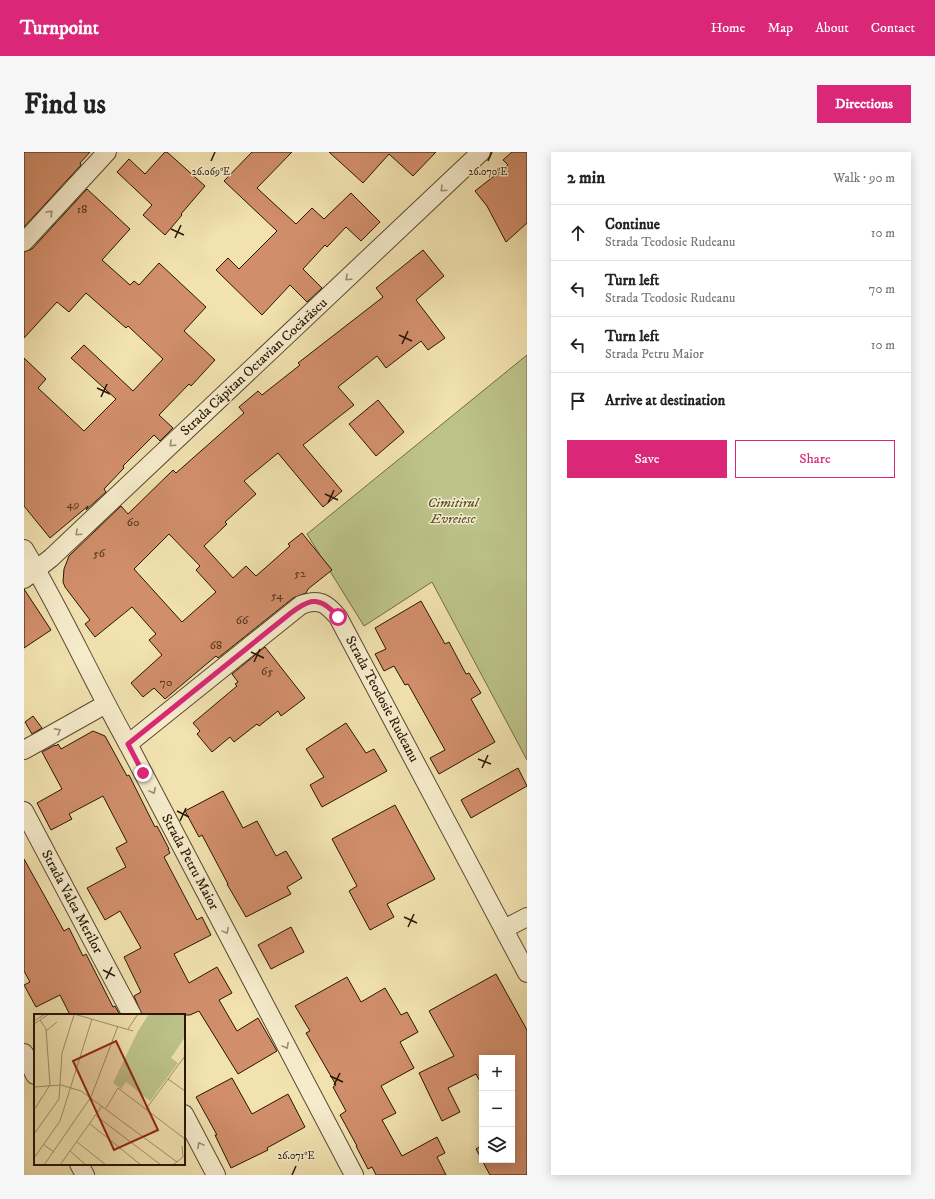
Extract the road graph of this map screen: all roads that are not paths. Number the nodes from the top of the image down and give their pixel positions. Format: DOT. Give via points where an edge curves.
graph roads {
  1 [pos="107,152"];
  2 [pos="481,152"];
  3 [pos="24,242"];
  4 [pos="24,549"];
  5 [pos="30,575"];
  6 [pos="106,704"];
  7 [pos="128,744"];
  8 [pos="24,750"];
  9 [pos="24,811"];
  10 [pos="527,917"];
  11 [pos="504,929"];
  12 [pos="527,973"];
  13 [pos="131,1014"];
  14 [pos="24,1053"];
  15 [pos="34,1073"];
  16 [pos="185,1116"];
  17 [pos="80,1165"];
  18 [pos="85,1175"];
  19 [pos="216,1175"];
  20 [pos="354,1175"];
  3 -- 1 [label="street, one-way"];
  2 -- 5 [label="street, Strada Căpitan Octavian Cocărăscu, one-way"];
  4 -- 5 [label="street, Strada Petru Maior"];
  5 -- 6 [label="street, Strada Petru Maior"];
  6 -- 7 [label="street, Strada Petru Maior"];
  8 -- 6 [label="street, one-way"];
  7 -- 11 [label="street, Strada Teodosie Rudeanu" via="301,605 310,601 329,606 338,617"];
  7 -- 20 [label="street, Strada Petru Maior, one-way"];
  9 -- 13 [label="street, Strada Valea Merilor"];
  10 -- 11 [label="street"];
  11 -- 12 [label="street, Strada Teodosie Rudeanu"];
  14 -- 15 [label="street"];
  19 -- 16 [label="street, one-way"];
  17 -- 18 [label="street"];
}
